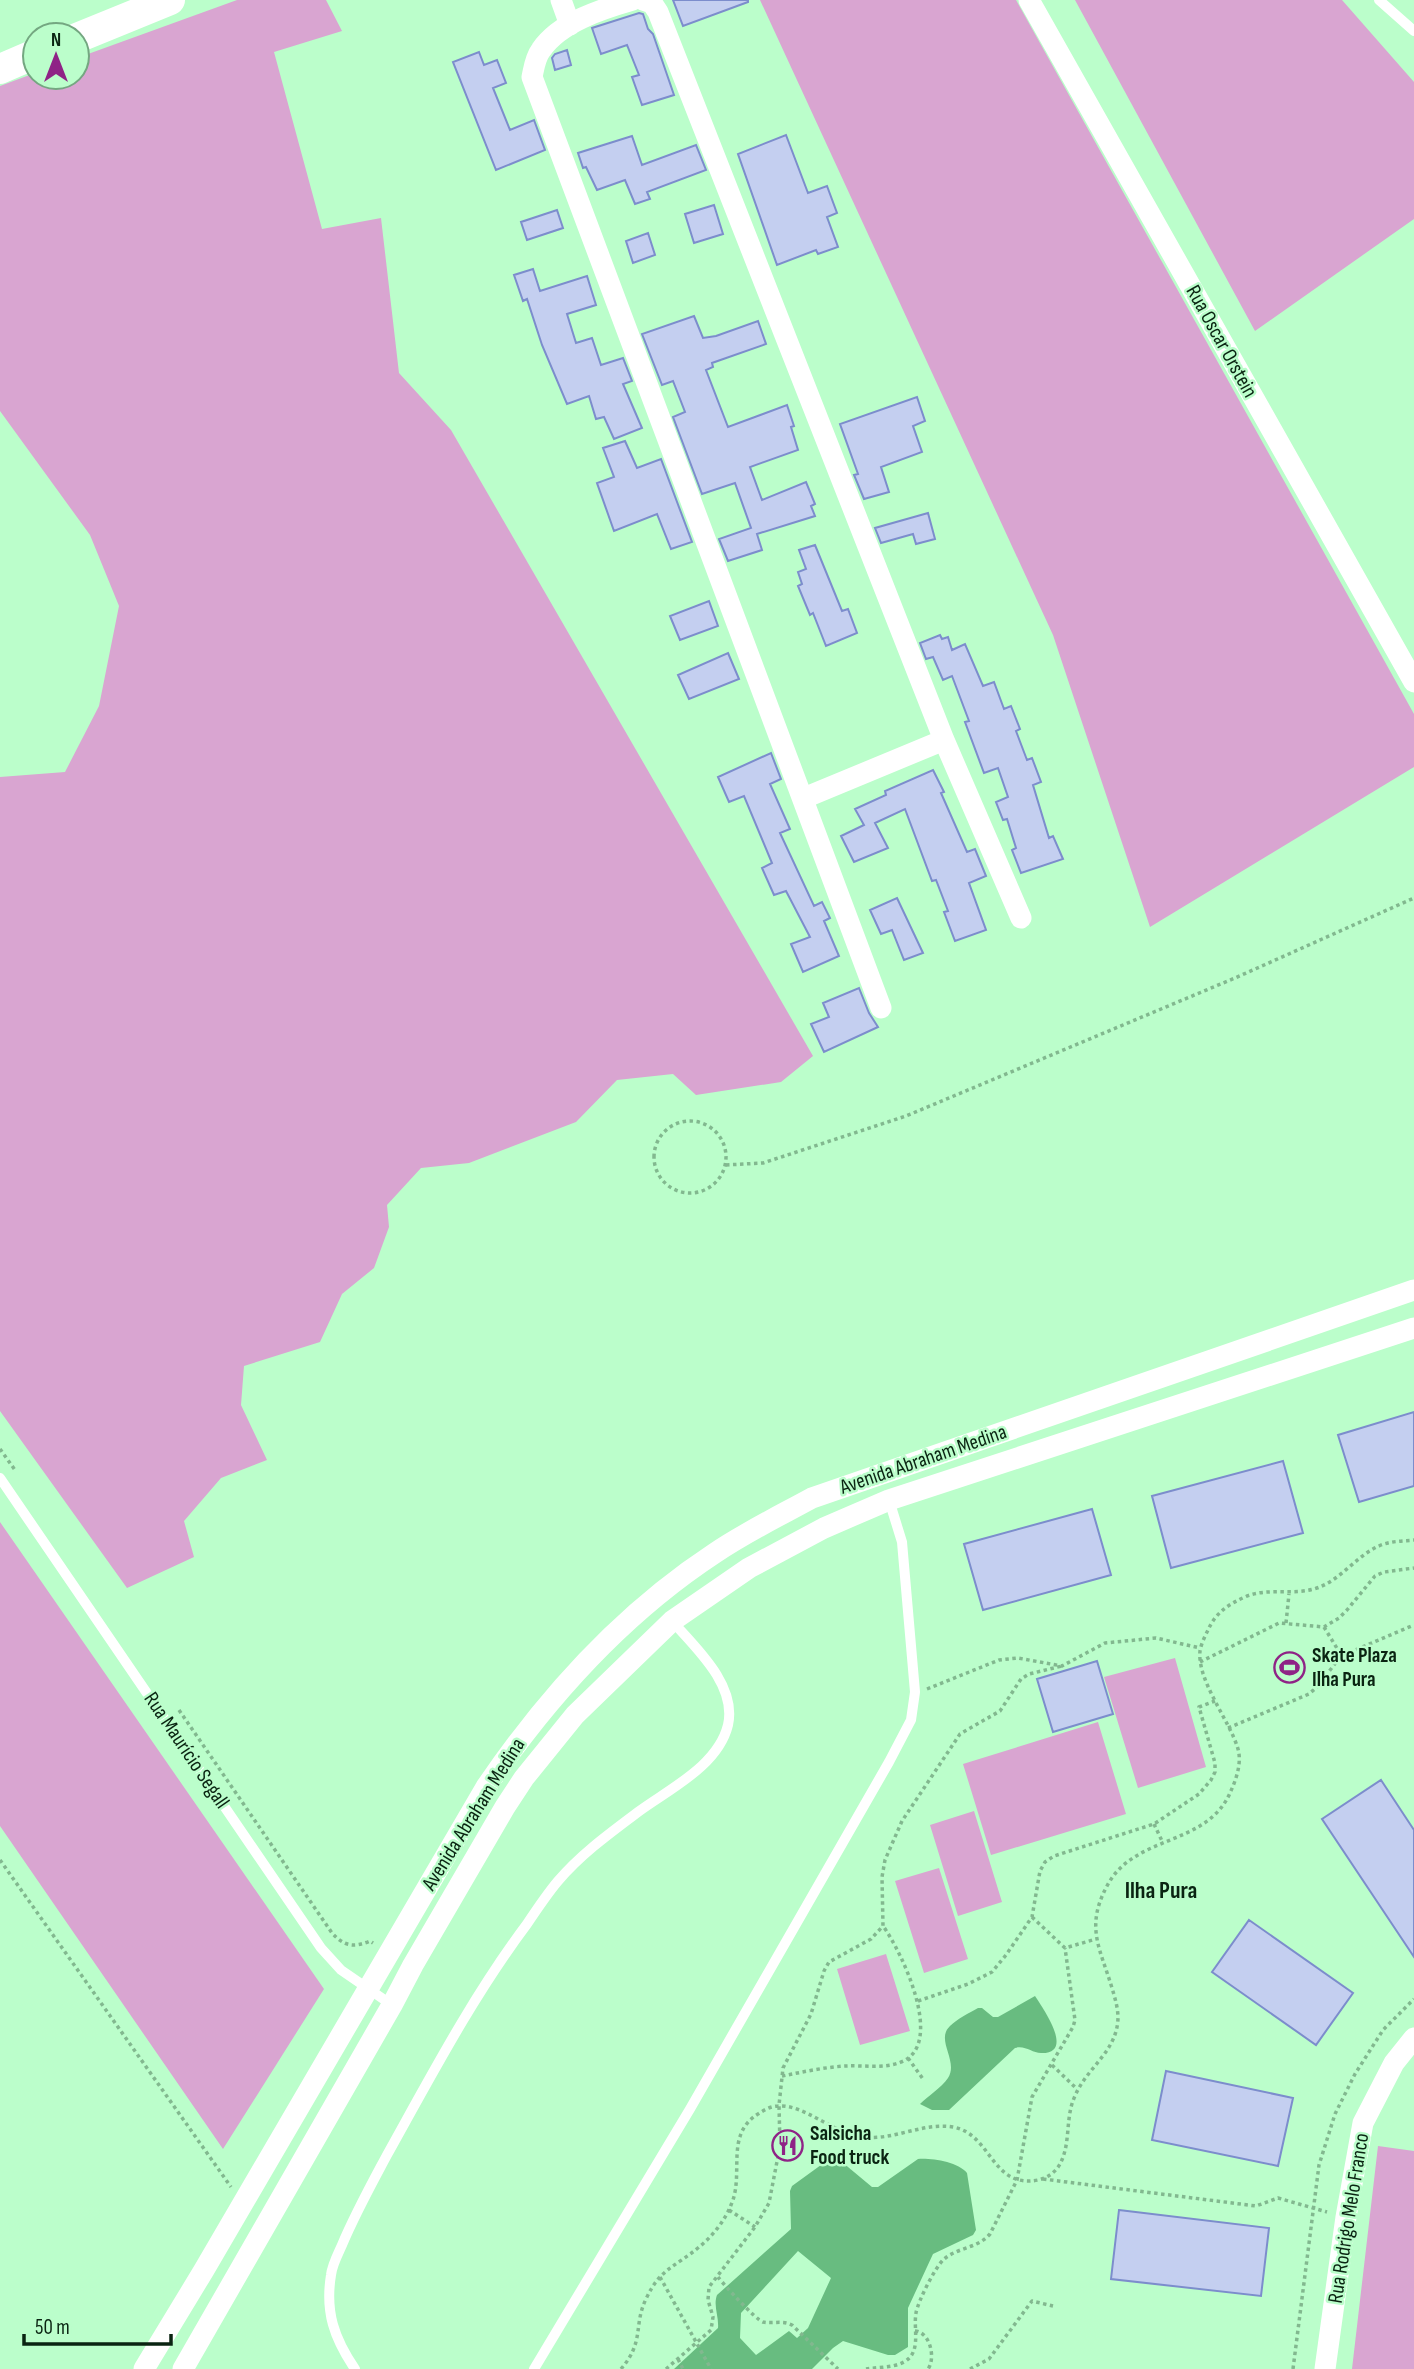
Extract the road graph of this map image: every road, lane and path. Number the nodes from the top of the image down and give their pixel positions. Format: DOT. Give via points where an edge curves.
graph roads {
  1 [pos="170,0"];
  2 [pos="561,0"];
  3 [pos="633,0"];
  4 [pos="643,0"];
  5 [pos="1029,0"];
  6 [pos="1379,0"];
  7 [pos="570,24"];
  8 [pos="91,31"];
  9 [pos="1414,31"];
  10 [pos="21,60"];
  11 [pos="0,69"];
  12 [pos="1414,682"];
  13 [pos="944,740"];
  14 [pos="804,797"];
  15 [pos="1414,898"];
  16 [pos="1021,918"];
  17 [pos="881,1008"];
  18 [pos="726,1165"];
  19 [pos="1414,1290"];
  20 [pos="1414,1328"];
  21 [pos="1068,1408"];
  22 [pos="1027,1423"];
  23 [pos="1077,1438"];
  24 [pos="0,1448"];
  25 [pos="1034,1452"];
  26 [pos="16,1472"];
  27 [pos="0,1478"];
  28 [pos="889,1500"];
  29 [pos="1414,1540"];
  30 [pos="1414,1569"];
  31 [pos="1289,1593"];
  32 [pos="672,1621"];
  33 [pos="1286,1623"];
  34 [pos="1414,1625"];
  35 [pos="1324,1627"];
  36 [pos="1200,1648"];
  37 [pos="1341,1656"];
  38 [pos="1200,1662"];
  39 [pos="1062,1666"];
  40 [pos="915,1692"];
  41 [pos="174,1702"];
  42 [pos="1215,1702"];
  43 [pos="1228,1728"];
  44 [pos="1154,1824"];
  45 [pos="1162,1842"];
  46 [pos="0,1860"];
  47 [pos="1032,1917"];
  48 [pos="883,1926"];
  49 [pos="1096,1939"];
  50 [pos="1065,1948"];
  51 [pos="389,1952"];
  52 [pos="367,1990"];
  53 [pos="918,2001"];
  54 [pos="392,2005"];
  55 [pos="1414,2038"];
  56 [pos="908,2058"];
  57 [pos="1052,2064"];
  58 [pos="782,2076"];
  59 [pos="923,2079"];
  60 [pos="1077,2089"];
  61 [pos="779,2105"];
  62 [pos="1042,2179"];
  63 [pos="1017,2180"];
  64 [pos="243,2203"];
  65 [pos="729,2210"];
  66 [pos="1346,2217"];
  67 [pos="755,2227"];
  68 [pos="660,2277"];
  69 [pos="718,2277"];
  70 [pos="1053,2305"];
  71 [pos="915,2331"];
  72 [pos="679,2361"];
  73 [pos="144,2369"];
  74 [pos="183,2369"];
  75 [pos="355,2369"];
  76 [pos="534,2369"];
  77 [pos="621,2369"];
  78 [pos="666,2369"];
  79 [pos="683,2369"];
  80 [pos="711,2369"];
  81 [pos="838,2369"];
  82 [pos="866,2369"];
  83 [pos="928,2369"];
  84 [pos="970,2369"];
  85 [pos="1325,2369"];
  1 -- 8 [label="main road"];
  2 -- 7 [label="street"];
  3 -- 7 [label="street"];
  4 -- 13 [label="street" via="658,12"];
  5 -- 12 [label="street, Rua Oscar Orstein"];
  6 -- 9 [label="lane"];
  7 -- 14 [label="street" via="541,49 532,77"];
  10 -- 11 [label="main road"];
  13 -- 14 [label="street"];
  13 -- 16 [label="street"];
  14 -- 17 [label="street"];
  15 -- 18 [label="path" via="906,1116 763,1163"];
  18 -- 18 [label="path" via="722,1138 699,1122 672,1126 655,1148 660,1175 682,1192 709,1188"];
  19 -- 21 [label="street, Avenida Abraham Medina"];
  20 -- 23 [label="street, Avenida Abraham Medina"];
  21 -- 22 [label="street, Avenida Abraham Medina"];
  21 -- 23 [label="street" via="1062,1424"];
  22 -- 25 [label="street" via="1035,1425 1042,1437"];
  22 -- 51 [label="street, Avenida Abraham Medina" via="812,1499 714,1553 626,1621 515,1744"];
  23 -- 25 [label="street, Avenida Abraham Medina"];
  24 -- 26 [label="path"];
  25 -- 28 [label="street, Avenida Abraham Medina"];
  27 -- 52 [label="lane, Rua Maurício Segall" via="321,1948"];
  28 -- 32 [label="street, Avenida Abraham Medina" via="749,1568"];
  28 -- 40 [label="lane" via="902,1542"];
  29 -- 31 [label="path" via="1382,1544 1324,1586"];
  30 -- 35 [label="path" via="1375,1576 1339,1618"];
  31 -- 33 [label="path"];
  31 -- 36 [label="path" via="1252,1594 1227,1605 1214,1617"];
  32 -- 54 [label="street, Avenida Abraham Medina" via="575,1715 524,1778"];
  32 -- 75 [label="lane" via="724,1688 728,1723 720,1745 684,1782 600,1841 558,1881 494,1968 444,2052 357,2210 331,2272 329,2312 339,2344"];
  33 -- 35 [label="path"];
  33 -- 38 [label="path"];
  34 -- 37 [label="path"];
  35 -- 37 [label="path"];
  36 -- 38 [label="path"];
  36 -- 39 [label="path" via="1156,1638 1105,1643"];
  37 -- 43 [label="path" via="1309,1694"];
  38 -- 42 [label="path"];
  39 -- 40 [label="path" via="1018,1658 999,1660"];
  39 -- 48 [label="path" via="1021,1679 1000,1711 960,1734 902,1821 885,1860"];
  40 -- 76 [label="lane" via="911,1720 889,1762"];
  41 -- 51 [label="path" via="332,1933 342,1943 356,1947 369,1941"];
  42 -- 43 [label="path"];
  42 -- 44 [label="path" via="1199,1707 1215,1772 1199,1794"];
  43 -- 45 [label="path" via="1239,1751 1229,1796 1216,1816 1198,1829"];
  44 -- 45 [label="path"];
  44 -- 47 [label="path" via="1045,1862"];
  45 -- 49 [label="path" via="1124,1865 1108,1882 1099,1903"];
  46 -- 64 [label="path"];
  47 -- 50 [label="path"];
  47 -- 53 [label="path" via="992,1972"];
  48 -- 53 [label="path" via="899,1952"];
  48 -- 58 [label="path" via="829,1962"];
  49 -- 50 [label="path"];
  49 -- 60 [label="path" via="1118,2022 1106,2054"];
  50 -- 57 [label="path" via="1075,2020"];
  51 -- 52 [label="street, Avenida Abraham Medina"];
  52 -- 54 [label="lane, Rua Maurício Segall"];
  52 -- 64 [label="street, Avenida Abraham Medina"];
  53 -- 56 [label="path" via="921,2034"];
  54 -- 74 [label="street, Avenida Abraham Medina"];
  55 -- 66 [label="street, Rua Rodrigo Melo Franco" via="1394,2063 1363,2123"];
  56 -- 58 [label="path" via="891,2064"];
  56 -- 59 [label="path"];
  57 -- 60 [label="path"];
  57 -- 63 [label="path" via="1032,2097"];
  58 -- 61 [label="path"];
  60 -- 62 [label="path" via="1069,2108 1062,2161 1054,2173"];
  61 -- 63 [label="path" via="866,2138 952,2127 981,2143 994,2163"];
  61 -- 65 [label="path" via="751,2118 738,2138"];
  61 -- 67 [label="path" via="781,2134 772,2192"];
  62 -- 63 [label="path"];
  62 -- 66 [label="path" via="1256,2206 1278,2198"];
  63 -- 71 [label="path" via="985,2240 939,2265 919,2304"];
  64 -- 73 [label="street, Avenida Abraham Medina"];
  65 -- 67 [label="path"];
  65 -- 68 [label="path" via="700,2247"];
  66 -- 85 [label="street, Rua Rodrigo Melo Franco"];
  67 -- 69 [label="path"];
  68 -- 77 [label="path" via="645,2300 631,2358"];
  68 -- 80 [label="path"];
  69 -- 72 [label="path" via="707,2293 711,2330"];
  69 -- 81 [label="path" via="761,2321 786,2322"];
  70 -- 84 [label="path" via="1032,2301 989,2359"];
  71 -- 82 [label="path" via="913,2354 905,2362"];
  71 -- 83 [label="path" via="926,2335 932,2360"];
  72 -- 78 [label="path"];
  72 -- 79 [label="path"];
}
